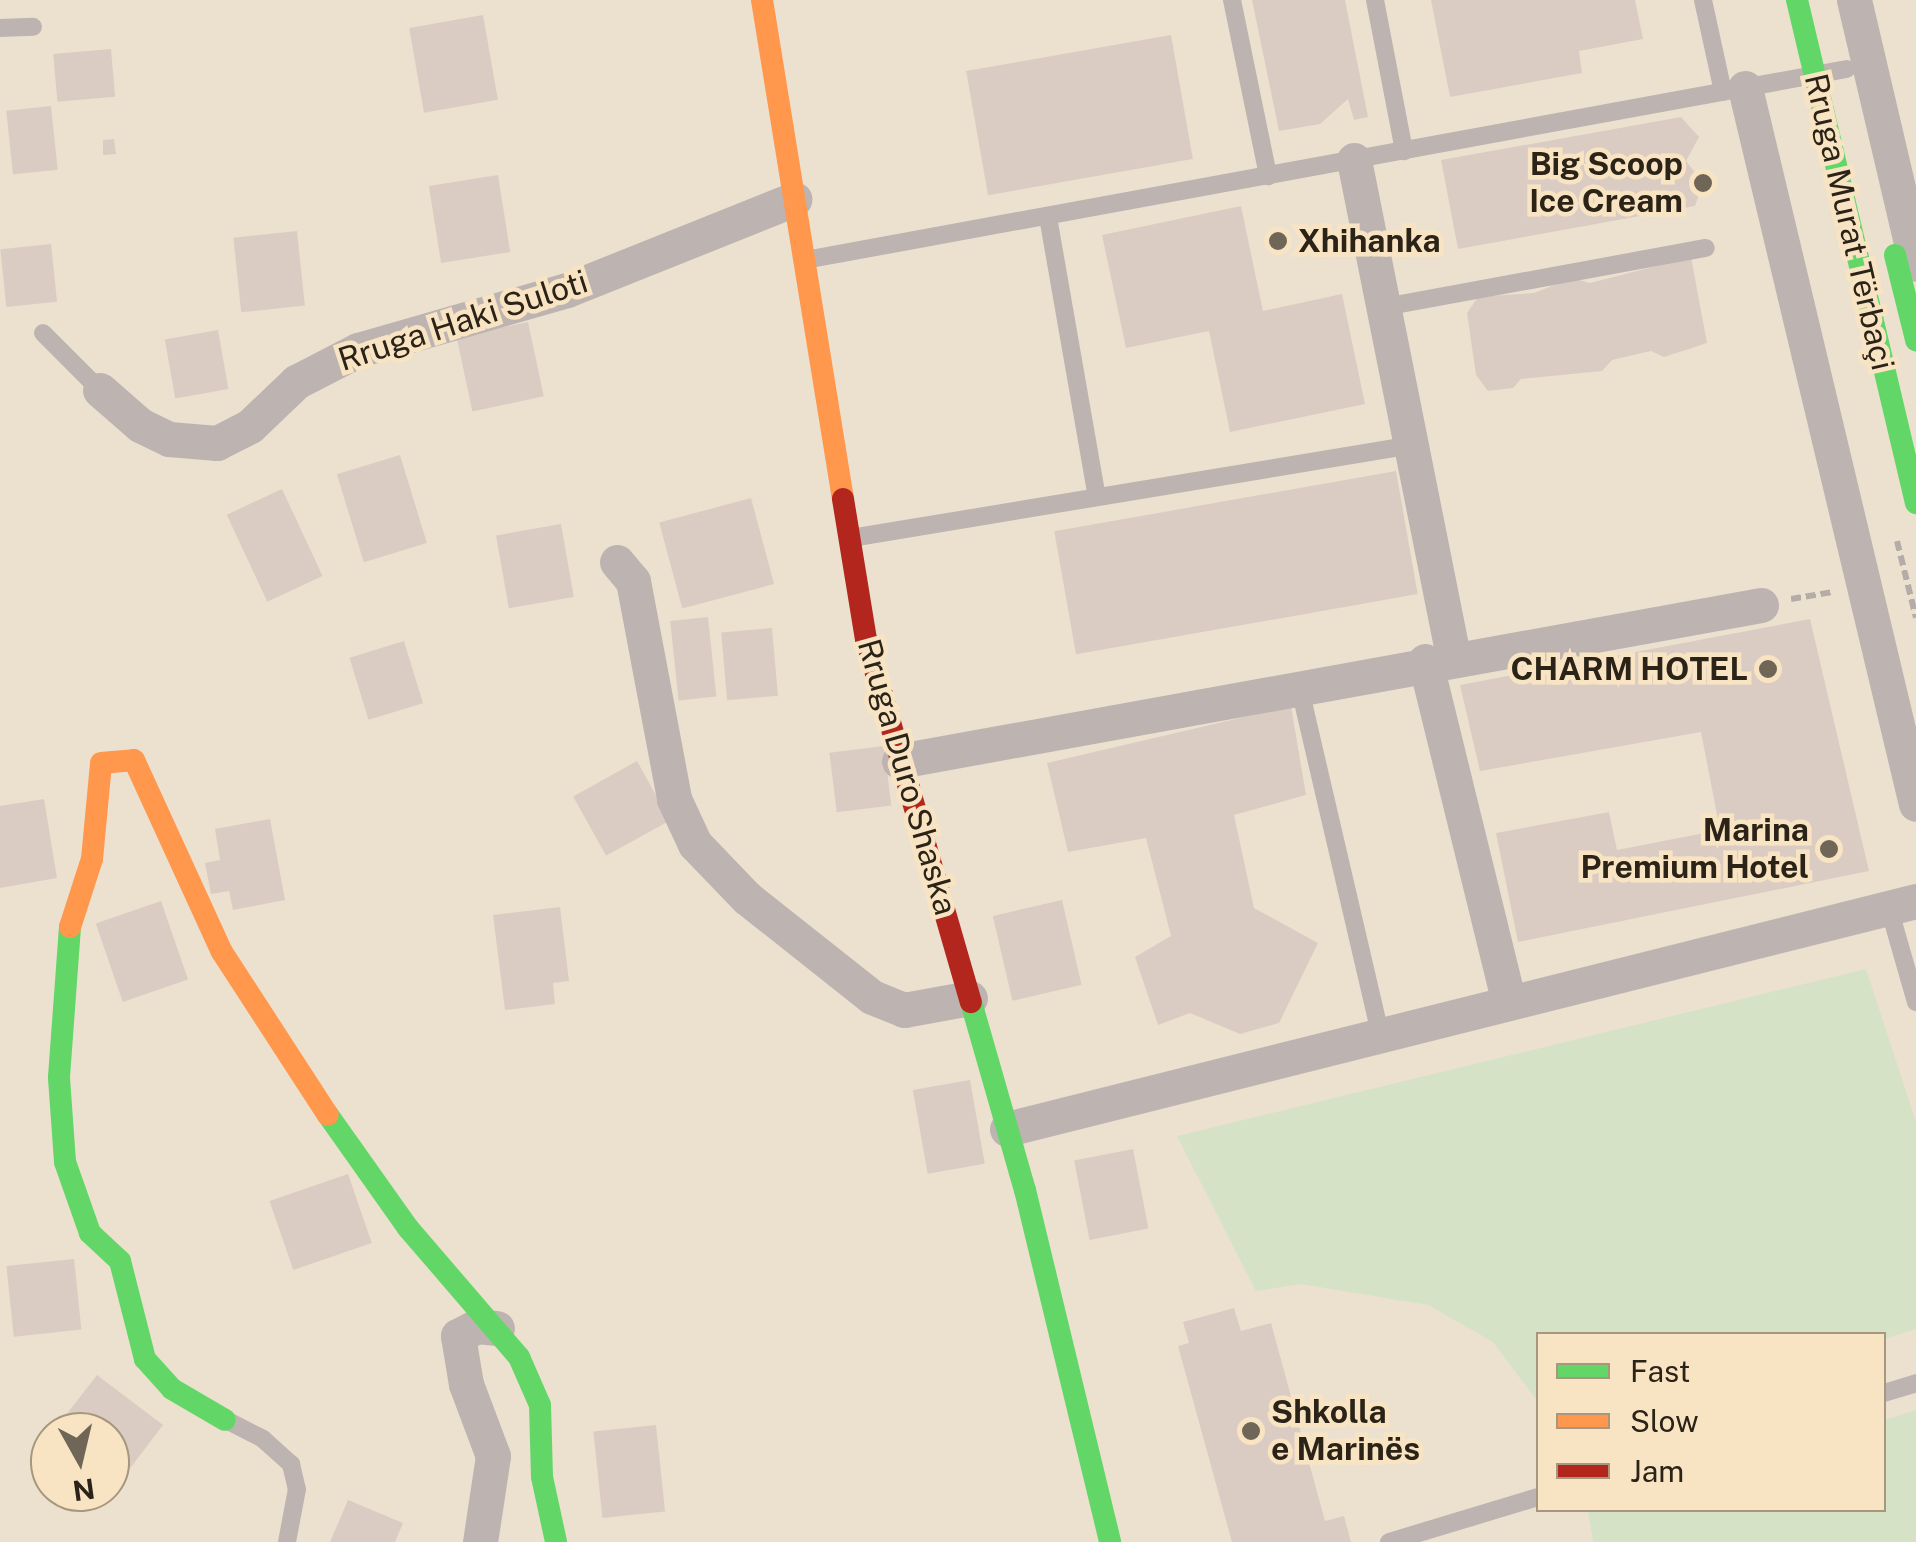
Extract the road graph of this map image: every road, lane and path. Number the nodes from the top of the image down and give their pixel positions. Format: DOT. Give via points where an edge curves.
graph roads {
  1 [pos="762,0"];
  2 [pos="1232,0"];
  3 [pos="1374,0"];
  4 [pos="1703,0"];
  5 [pos="1797,0"];
  6 [pos="1829,0"];
  7 [pos="1854,0"];
  8 [pos="33,27"];
  9 [pos="0,28"];
  10 [pos="1847,69"];
  11 [pos="1814,76"];
  12 [pos="1734,90"];
  13 [pos="1404,151"];
  14 [pos="1354,160"];
  15 [pos="1268,176"];
  16 [pos="795,199"];
  17 [pos="1048,217"];
  18 [pos="1706,248"];
  19 [pos="804,260"];
  20 [pos="1916,264"];
  21 [pos="1384,307"];
  22 [pos="43,333"];
  23 [pos="1916,340"];
  24 [pos="100,390"];
  25 [pos="1413,446"];
  26 [pos="1098,497"];
  27 [pos="1916,503"];
  28 [pos="849,538"];
  29 [pos="616,562"];
  30 [pos="1864,586"];
  31 [pos="1761,605"];
  32 [pos="1439,659"];
  33 [pos="1299,685"];
  34 [pos="899,762"];
  35 [pos="1916,804"];
  36 [pos="1902,905"];
  37 [pos="970,998"];
  38 [pos="1508,1002"];
  39 [pos="1916,1002"];
  40 [pos="1380,1034"];
  41 [pos="1008,1128"];
  42 [pos="498,1328"];
  43 [pos="1916,1383"];
  44 [pos="1886,1392"];
  45 [pos="225,1420"];
  46 [pos="1536,1498"];
  47 [pos="286,1542"];
  48 [pos="480,1542"];
  49 [pos="556,1542"];
  50 [pos="1110,1542"];
  51 [pos="1389,1542"];
  1 -- 16 [label="main road, Rruga Duro Shaska"];
  2 -- 15 [label="lane"];
  3 -- 13 [label="lane"];
  4 -- 12 [label="lane"];
  5 -- 11 [label="main road, Rruga Murat Tërbaçi"];
  6 -- 10 [label="main road, Rruga Murat Tërbaçi"];
  7 -- 20 [label="street"];
  8 -- 9 [label="lane"];
  10 -- 11 [label="lane"];
  10 -- 23 [label="main road, Rruga Murat Tërbaçi"];
  11 -- 12 [label="lane"];
  11 -- 27 [label="main road, Rruga Murat Tërbaçi"];
  12 -- 13 [label="lane"];
  12 -- 30 [label="street"];
  13 -- 14 [label="lane"];
  14 -- 15 [label="lane"];
  14 -- 21 [label="street"];
  15 -- 17 [label="lane"];
  16 -- 19 [label="main road, Rruga Duro Shaska"];
  16 -- 24 [label="street, Rruga Haki Suloti" via="567,290 328,363 296,382 250,426 217,443 169,439 140,425"];
  17 -- 19 [label="lane"];
  17 -- 26 [label="lane"];
  18 -- 21 [label="lane"];
  19 -- 28 [label="main road, Rruga Duro Shaska"];
  21 -- 25 [label="street"];
  22 -- 24 [label="lane"];
  25 -- 26 [label="lane"];
  25 -- 32 [label="street"];
  26 -- 28 [label="lane"];
  28 -- 34 [label="main road, Rruga Duro Shaska"];
  29 -- 37 [label="street" via="633,581 674,798 695,844 747,898 872,997 904,1010"];
  30 -- 31 [label="path"];
  30 -- 35 [label="street"];
  31 -- 32 [label="street"];
  32 -- 33 [label="street"];
  32 -- 38 [label="street"];
  33 -- 34 [label="street"];
  33 -- 40 [label="lane"];
  34 -- 37 [label="main road, Rruga Duro Shaska"];
  36 -- 38 [label="street"];
  36 -- 39 [label="lane"];
  37 -- 41 [label="main road, Rruga Duro Shaska"];
  38 -- 40 [label="street"];
  40 -- 41 [label="street"];
  41 -- 50 [label="main road, Rruga Duro Shaska"];
  42 -- 45 [label="main road" via="408,1228 257,1016 144,771 134,760 102,763 92,859 66,936 59,1078 65,1162 90,1233 120,1261 145,1359 172,1389"];
  42 -- 48 [label="street" via="477,1326 458,1336 466,1384 493,1456"];
  42 -- 49 [label="main road" via="519,1356 540,1406 542,1476"];
  43 -- 44 [label="lane"];
  45 -- 47 [label="lane" via="263,1439 291,1464 297,1490"];
  46 -- 51 [label="lane"];
}
